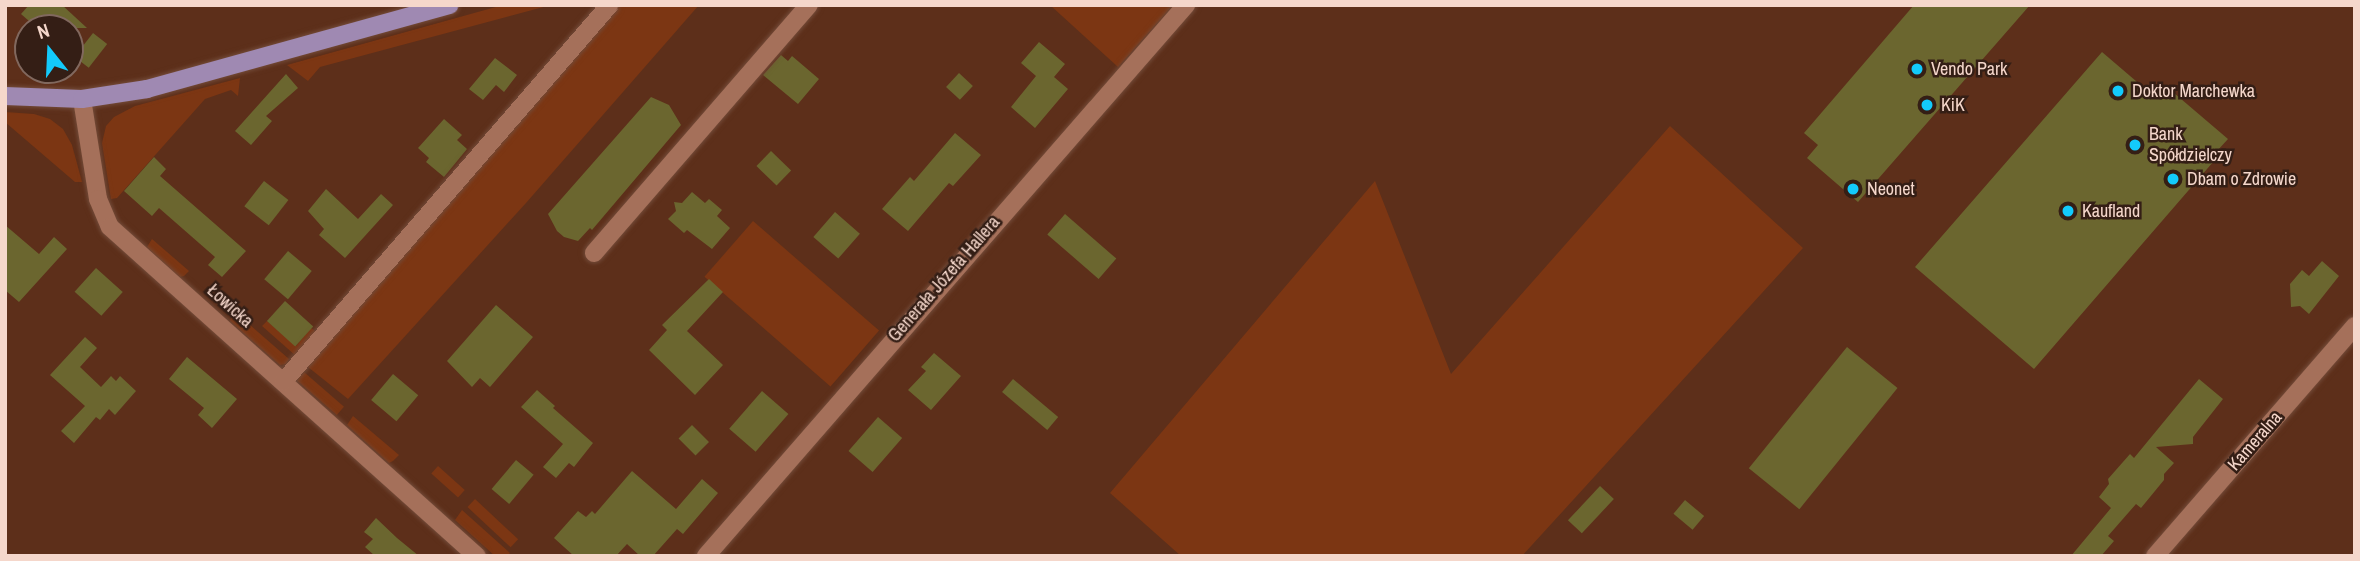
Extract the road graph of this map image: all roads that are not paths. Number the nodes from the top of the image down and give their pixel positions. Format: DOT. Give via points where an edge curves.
graph roads {
  1 [pos="450,5"];
  2 [pos="609,5"];
  3 [pos="809,5"];
  4 [pos="1186,5"];
  5 [pos="5,96"];
  6 [pos="82,99"];
  7 [pos="594,254"];
  8 [pos="2355,326"];
  9 [pos="283,382"];
  10 [pos="477,556"];
  11 [pos="706,556"];
  12 [pos="2155,556"];
  1 -- 6 [label="main road" via="147,89"];
  2 -- 9 [label="street"];
  3 -- 7 [label="street"];
  4 -- 11 [label="street, Generała Józefa Hallera"];
  5 -- 6 [label="main road"];
  6 -- 9 [label="street, Łowicka" via="98,199 110,227"];
  8 -- 12 [label="street, Kameralna"];
  9 -- 10 [label="street, Łowicka"];
}
